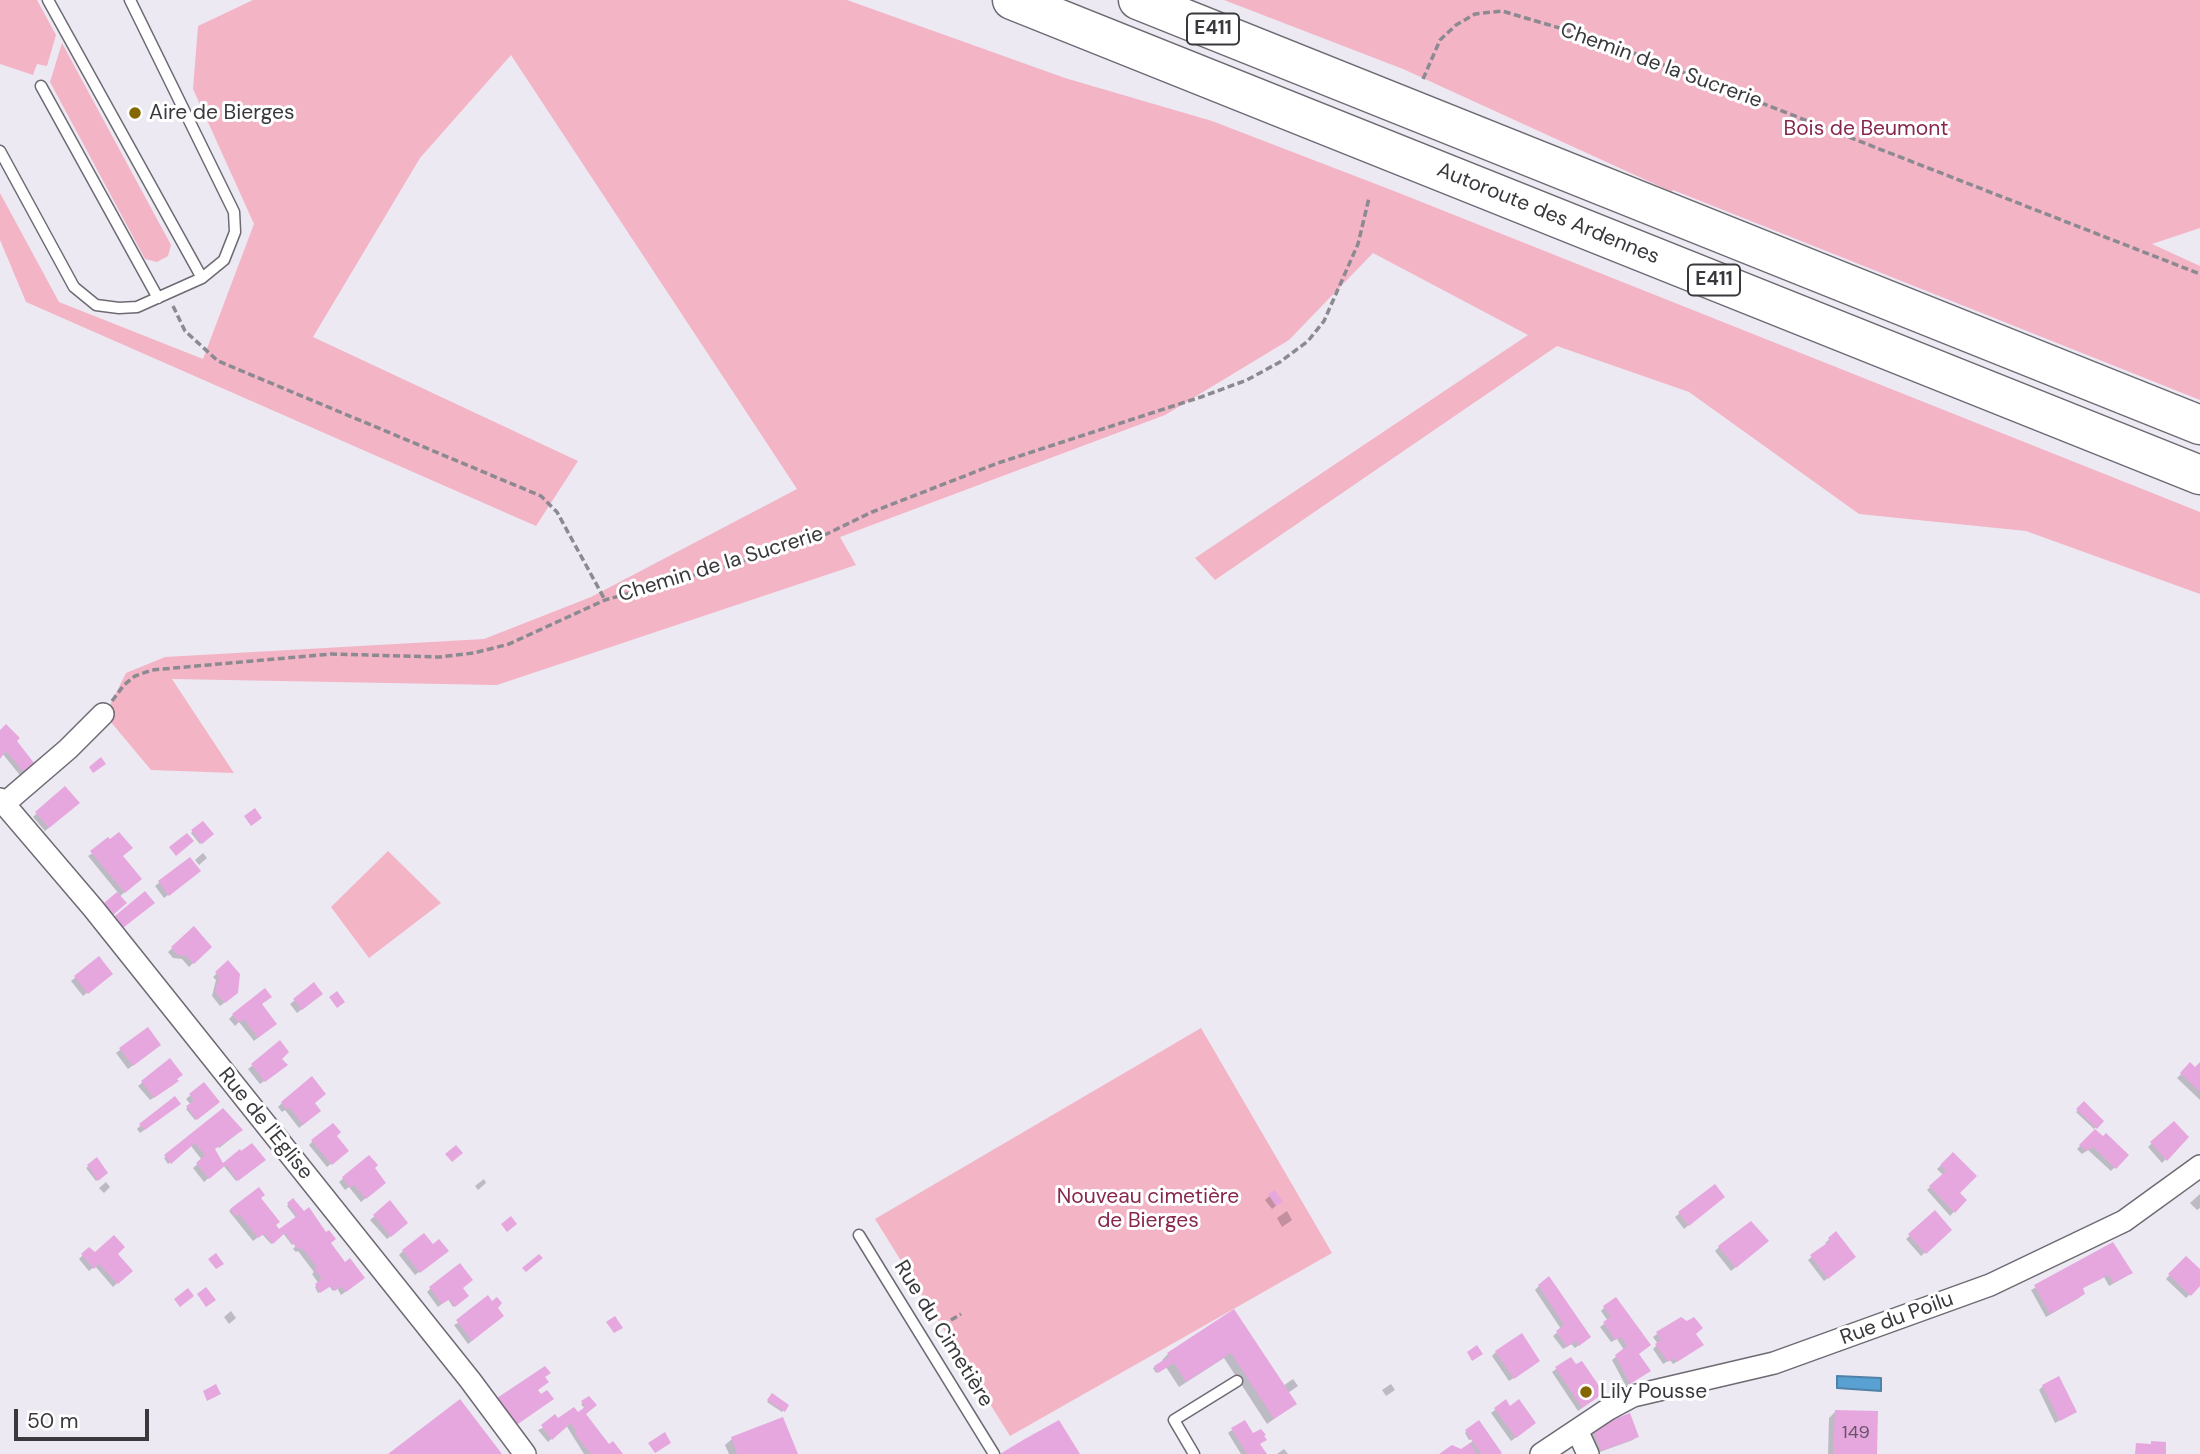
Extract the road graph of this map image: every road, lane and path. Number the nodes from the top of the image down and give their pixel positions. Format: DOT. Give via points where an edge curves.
graph roads {
  1 [pos="48,0"];
  2 [pos="130,0"];
  3 [pos="1012,0"];
  4 [pos="1138,0"];
  5 [pos="1423,79"];
  6 [pos="41,86"];
  7 [pos="0,151"];
  8 [pos="1369,198"];
  9 [pos="2200,274"];
  10 [pos="202,278"];
  11 [pos="163,296"];
  12 [pos="2200,425"];
  13 [pos="2200,475"];
  14 [pos="605,600"];
  15 [pos="103,713"];
  16 [pos="2,801"];
  17 [pos="2200,1166"];
  18 [pos="859,1235"];
  19 [pos="961,1314"];
  20 [pos="922,1338"];
  21 [pos="1237,1381"];
  22 [pos="1577,1430"];
  23 [pos="525,1454"];
  24 [pos="994,1454"];
  25 [pos="1194,1454"];
  26 [pos="1541,1454"];
  27 [pos="1588,1454"];
  1 -- 10 [label="lane"];
  2 -- 10 [label="lane" via="234,212 235,232 224,260"];
  3 -- 13 [label="highway, Autoroute des Ardennes / E411"];
  4 -- 12 [label="highway, E411"];
  5 -- 9 [label="path, Chemin de la Sucrerie" via="1440,40 1456,25 1475,14 1503,11 1600,40"];
  6 -- 11 [label="lane"];
  7 -- 11 [label="lane" via="74,286 96,305 119,308 137,307"];
  8 -- 14 [label="path, Chemin de la Sucrerie" via="1358,244 1324,321 1299,348 1247,380 998,463 872,512 808,543"];
  10 -- 11 [label="lane"];
  11 -- 14 [label="path" via="185,331 218,361 541,496 557,512"];
  14 -- 15 [label="path, Chemin de la Sucrerie" via="509,644 474,653 439,657 331,654 152,670 124,685"];
  15 -- 16 [label="street" via="68,749"];
  16 -- 23 [label="street, Rue de l'Eglise" via="93,908"];
  17 -- 22 [label="street, Rue du Poilu" via="2124,1221 1990,1285 1774,1363 1633,1396"];
  18 -- 20 [label="lane, Rue du Cimetière"];
  19 -- 20 [label="path"];
  20 -- 24 [label="lane, Rue du Cimetière"];
  21 -- 25 [label="lane" via="1174,1420"];
  22 -- 26 [label="street, Rue du Poilu"];
  22 -- 27 [label="street"];
}
